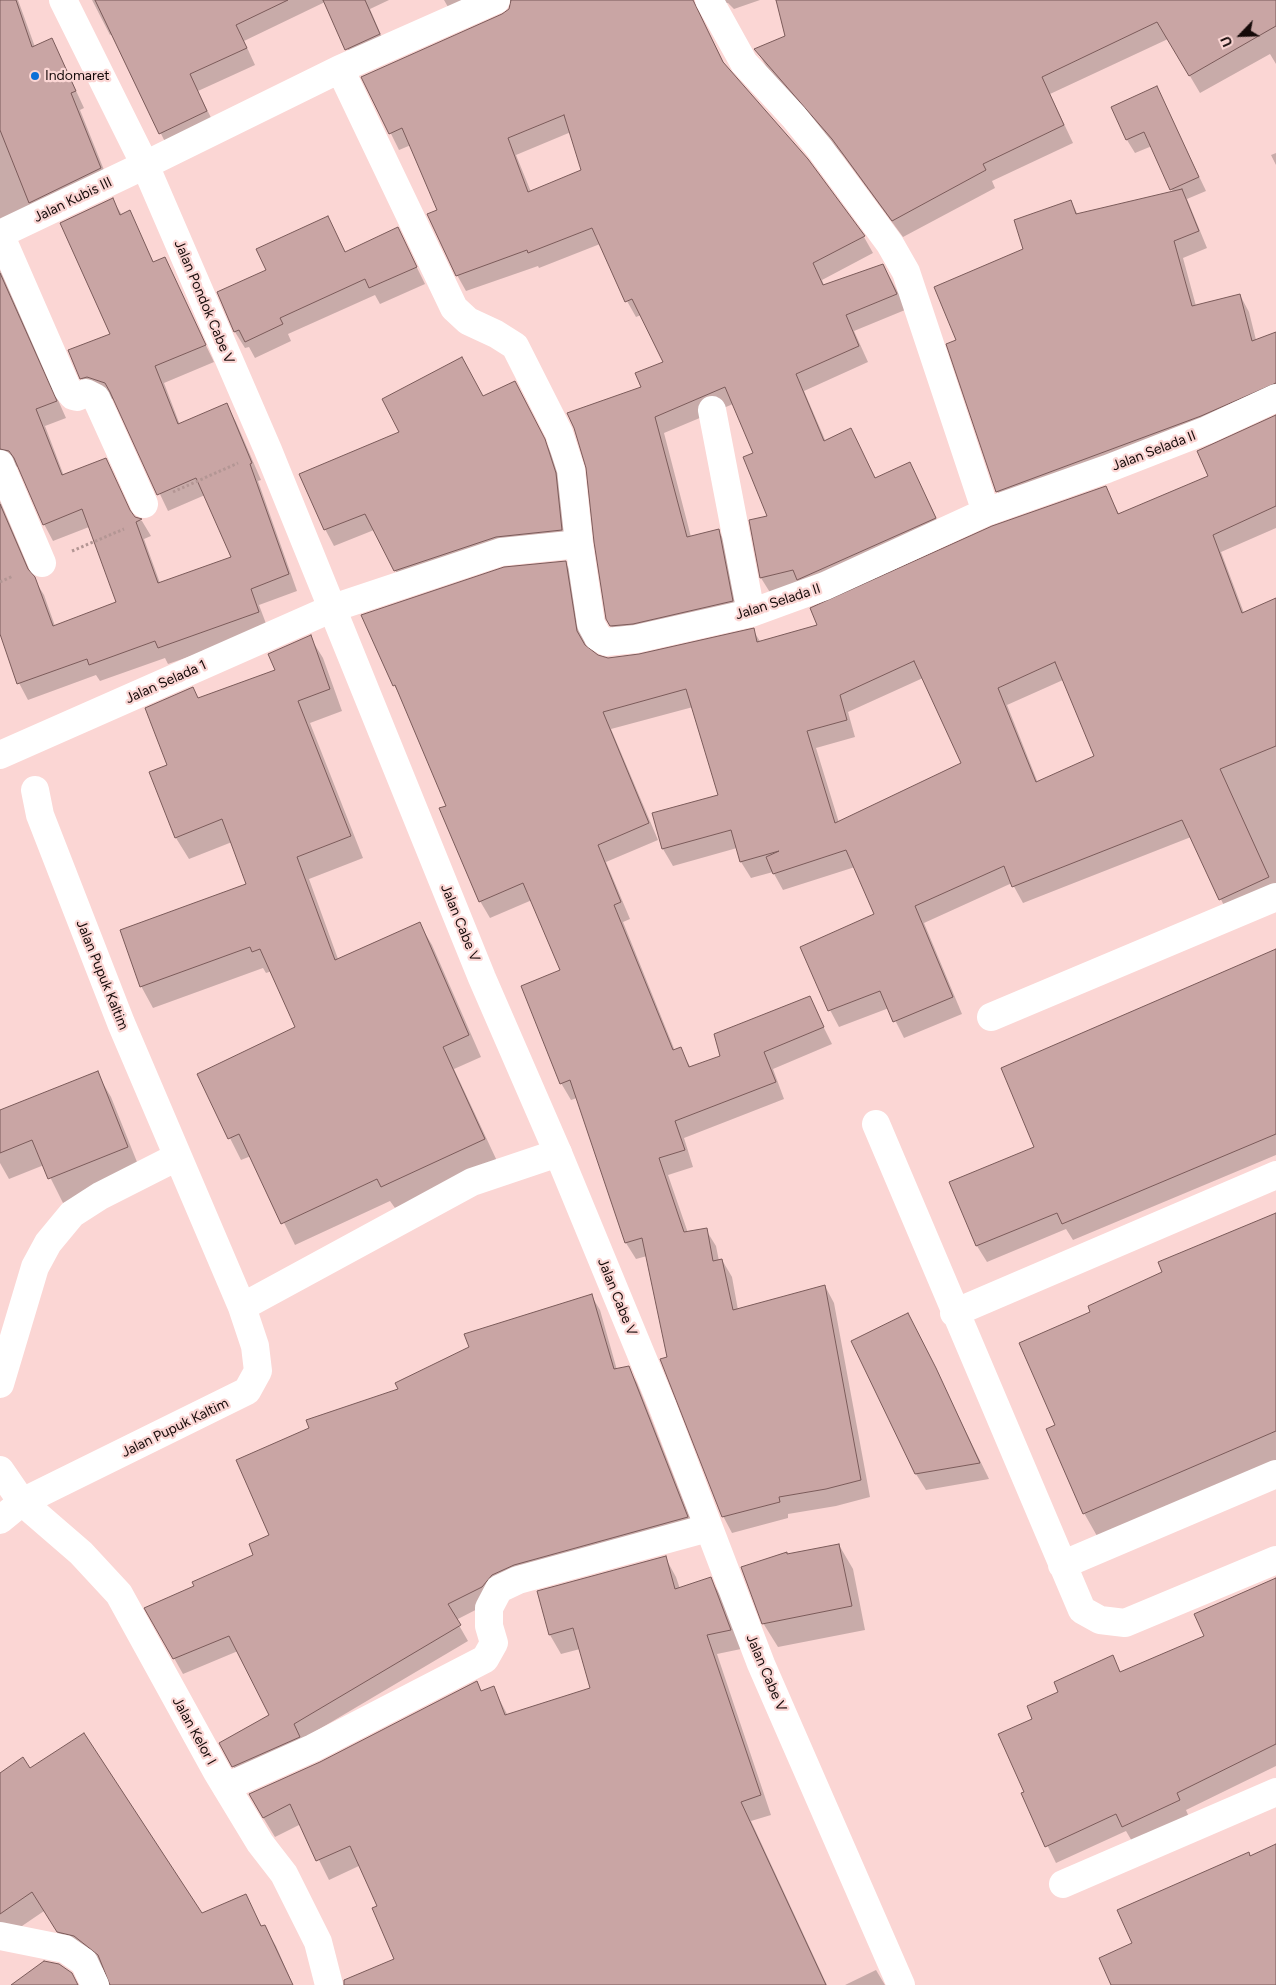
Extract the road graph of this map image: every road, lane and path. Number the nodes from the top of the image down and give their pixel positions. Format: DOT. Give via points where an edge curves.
graph roads {
  1 [pos="63,0"];
  2 [pos="496,0"];
  3 [pos="709,0"];
  4 [pos="340,69"];
  5 [pos="145,165"];
  6 [pos="0,234"];
  7 [pos="1276,398"];
  8 [pos="712,410"];
  9 [pos="0,464"];
  10 [pos="144,504"];
  11 [pos="986,512"];
  12 [pos="579,544"];
  13 [pos="42,563"];
  14 [pos="333,608"];
  15 [pos="751,613"];
  16 [pos="0,755"];
  17 [pos="35,790"];
  18 [pos="1276,897"];
  19 [pos="991,1017"];
  20 [pos="876,1124"];
  21 [pos="558,1153"];
  22 [pos="177,1156"];
  23 [pos="1276,1175"];
  24 [pos="242,1307"];
  25 [pos="954,1313"];
  26 [pos="0,1384"];
  27 [pos="0,1470"];
  28 [pos="1276,1474"];
  29 [pos="22,1502"];
  30 [pos="0,1520"];
  31 [pos="708,1528"];
  32 [pos="1276,1560"];
  33 [pos="1062,1565"];
  34 [pos="226,1787"];
  35 [pos="1276,1792"];
  36 [pos="1063,1884"];
  37 [pos="0,1936"];
  38 [pos="95,1985"];
  39 [pos="329,1985"];
  40 [pos="901,1985"];
  1 -- 5 [label="street, Jalan Pondok Cabe V"];
  2 -- 4 [label="street, Jalan Kubis III"];
  3 -- 11 [label="street" via="744,63 820,149 890,244 906,272"];
  4 -- 5 [label="street, Jalan Kubis III"];
  4 -- 12 [label="street" via="454,308 468,321 515,346 559,433 571,470"];
  5 -- 6 [label="street, Jalan Kubis III"];
  5 -- 14 [label="street, Jalan Pondok Cabe V"];
  6 -- 10 [label="street" via="68,390 73,396 86,393 96,398"];
  7 -- 11 [label="street, Jalan Selada II" via="1207,430"];
  8 -- 15 [label="street"];
  9 -- 13 [label="street"];
  11 -- 15 [label="street, Jalan Selada II" via="825,586"];
  12 -- 14 [label="street" via="501,552"];
  12 -- 15 [label="street, Jalan Selada II" via="591,624 598,637 606,642 636,639"];
  14 -- 16 [label="street, Jalan Selada 1"];
  14 -- 21 [label="street, Jalan Cabe V" via="482,978"];
  17 -- 22 [label="street, Jalan Pupuk Kaltim" via="40,815 76,909"];
  18 -- 19 [label="street"];
  20 -- 25 [label="street"];
  21 -- 24 [label="street" via="472,1182"];
  21 -- 31 [label="street, Jalan Cabe V" via="662,1405"];
  22 -- 24 [label="street, Jalan Pupuk Kaltim"];
  22 -- 26 [label="street" via="72,1214 48,1242 35,1267"];
  23 -- 25 [label="street"];
  24 -- 29 [label="street, Jalan Pupuk Kaltim" via="255,1346 258,1371 247,1391"];
  25 -- 33 [label="street"];
  27 -- 29 [label="street"];
  28 -- 33 [label="street"];
  29 -- 30 [label="street, Jalan Pupuk Kaltim"];
  29 -- 34 [label="street, Jalan Kelor I" via="81,1553 119,1594"];
  31 -- 34 [label="street" via="518,1580 499,1589 489,1608 488,1626 494,1643 485,1660 313,1748"];
  31 -- 40 [label="street, Jalan Cabe V" via="761,1664"];
  32 -- 33 [label="street" via="1125,1623 1100,1620 1082,1610"];
  34 -- 39 [label="street, Jalan Kelor I" via="260,1843 284,1874 318,1942"];
  35 -- 36 [label="street"];
  37 -- 38 [label="street" via="66,1949 84,1962"];
}
